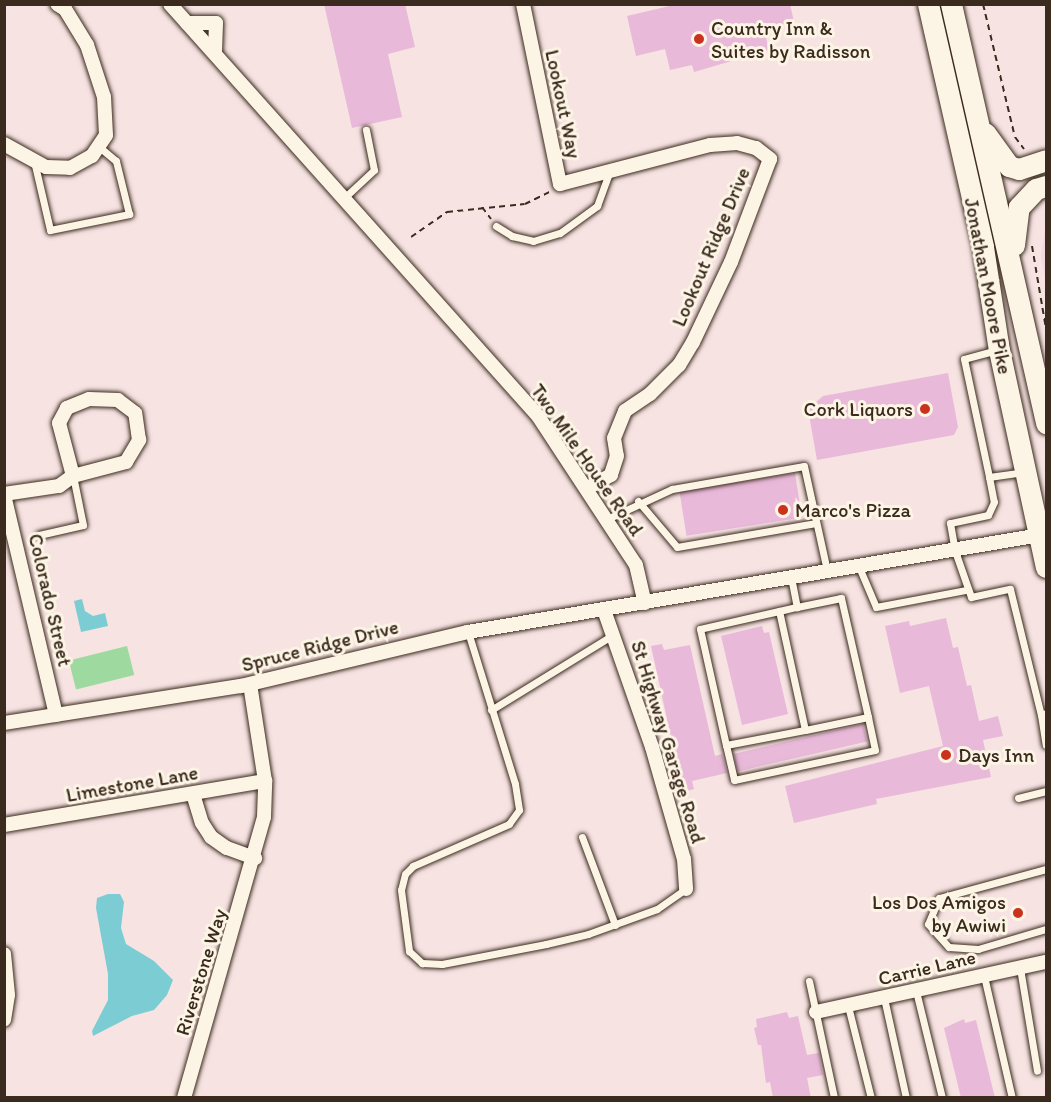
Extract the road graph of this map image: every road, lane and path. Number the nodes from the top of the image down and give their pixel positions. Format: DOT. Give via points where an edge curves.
graph roads {
  1 [pos="57,4"];
  2 [pos="170,4"];
  3 [pos="928,4"];
  4 [pos="951,4"];
  5 [pos="983,4"];
  6 [pos="524,5"];
  7 [pos="187,23"];
  8 [pos="215,53"];
  9 [pos="977,120"];
  10 [pos="366,130"];
  11 [pos="4,144"];
  12 [pos="98,146"];
  13 [pos="34,161"];
  14 [pos="1041,163"];
  15 [pos="610,170"];
  16 [pos="560,184"];
  17 [pos="1047,186"];
  18 [pos="344,198"];
  19 [pos="482,207"];
  20 [pos="496,226"];
  21 [pos="1030,236"];
  22 [pos="411,237"];
  23 [pos="1014,273"];
  24 [pos="1047,329"];
  25 [pos="999,350"];
  26 [pos="1047,423"];
  27 [pos="1025,471"];
  28 [pos="73,476"];
  29 [pos="989,477"];
  30 [pos="588,488"];
  31 [pos="4,494"];
  32 [pos="638,501"];
  33 [pos="607,519"];
  34 [pos="816,523"];
  35 [pos="39,535"];
  36 [pos="1043,535"];
  37 [pos="955,550"];
  38 [pos="859,567"];
  39 [pos="1047,567"];
  40 [pos="827,571"];
  41 [pos="791,577"];
  42 [pos="966,590"];
  43 [pos="645,603"];
  44 [pos="797,607"];
  45 [pos="604,610"];
  46 [pos="779,610"];
  47 [pos="468,632"];
  48 [pos="614,635"];
  49 [pos="250,684"];
  50 [pos="491,710"];
  51 [pos="1044,714"];
  52 [pos="57,715"];
  53 [pos="868,717"];
  54 [pos="4,723"];
  55 [pos="805,730"];
  56 [pos="726,745"];
  57 [pos="1047,745"];
  58 [pos="266,781"];
  59 [pos="1047,791"];
  60 [pos="193,794"];
  61 [pos="1018,798"];
  62 [pos="4,825"];
  63 [pos="582,837"];
  64 [pos="255,858"];
  65 [pos="1047,869"];
  66 [pos="686,889"];
  67 [pos="615,925"];
  68 [pos="1047,929"];
  69 [pos="4,954"];
  70 [pos="1047,962"];
  71 [pos="1020,968"];
  72 [pos="984,976"];
  73 [pos="809,981"];
  74 [pos="916,991"];
  75 [pos="884,998"];
  76 [pos="848,1005"];
  77 [pos="816,1012"];
  78 [pos="4,1020"];
  79 [pos="1036,1071"];
  80 [pos="184,1098"];
  81 [pos="834,1098"];
  82 [pos="871,1098"];
  83 [pos="906,1098"];
  84 [pos="942,1098"];
  85 [pos="1012,1098"];
  1 -- 12 [label="street" via="65,9 87,45 104,97 106,135"];
  2 -- 7 [label="street"];
  3 -- 25 [label="highway, Jonathan Moore Pike" via="982,246"];
  4 -- 9 [label="highway, Jonathan Moore Pike"];
  5 -- 14 [label="path" via="1015,137"];
  6 -- 16 [label="street, Lookout Way"];
  7 -- 8 [label="street, Two Mile House Road"];
  7 -- 8 [label="street" via="216,23"];
  8 -- 18 [label="street, Two Mile House Road"];
  9 -- 14 [label="highway" via="1010,166 1019,169"];
  9 -- 23 [label="highway, Jonathan Moore Pike"];
  10 -- 18 [label="lane" via="374,170"];
  11 -- 13 [label="street"];
  12 -- 13 [label="street" via="92,156 70,168 46,167"];
  12 -- 13 [label="lane" via="116,161 129,214 50,230"];
  15 -- 16 [label="street, Lookout Ridge Drive"];
  15 -- 20 [label="lane" via="597,206 560,233 533,241 512,236"];
  15 -- 30 [label="street, Lookout Ridge Drive" via="710,145 737,143 756,148 770,159 731,262 693,342 672,372 625,411 614,438 617,456 611,476"];
  16 -- 19 [label="path" via="525,204"];
  17 -- 23 [label="highway" via="1036,189 1019,207 1014,226"];
  18 -- 30 [label="street, Two Mile House Road" via="538,416"];
  19 -- 20 [label="path"];
  19 -- 22 [label="path" via="447,212"];
  21 -- 24 [label="path"];
  23 -- 26 [label="highway, Jonathan Moore Pike"];
  25 -- 27 [label="highway, Jonathan Moore Pike"];
  25 -- 29 [label="lane" via="964,359"];
  27 -- 29 [label="lane"];
  27 -- 36 [label="highway, Jonathan Moore Pike"];
  28 -- 28 [label="street" via="126,462 139,440 135,413 118,400 89,399 67,408 59,423"];
  28 -- 31 [label="street" via="59,486"];
  28 -- 35 [label="lane" via="83,525"];
  29 -- 37 [label="lane" via="994,502 988,515 950,523"];
  30 -- 33 [label="street, Two Mile House Road"];
  31 -- 52 [label="street, Colorado Street"];
  32 -- 33 [label="lane"];
  32 -- 34 [label="lane" via="677,547"];
  32 -- 34 [label="lane" via="672,489 804,466"];
  33 -- 43 [label="street, Two Mile House Road" via="636,565"];
  34 -- 40 [label="lane"];
  36 -- 37 [label="street"];
  36 -- 39 [label="highway, Jonathan Moore Pike"];
  37 -- 38 [label="street"];
  37 -- 42 [label="lane"];
  38 -- 40 [label="street"];
  38 -- 42 [label="lane" via="876,607"];
  40 -- 41 [label="street"];
  41 -- 43 [label="street"];
  41 -- 44 [label="lane"];
  42 -- 51 [label="lane" via="970,597 1010,589"];
  43 -- 45 [label="street, Spruce Ridge Drive"];
  44 -- 46 [label="lane"];
  44 -- 53 [label="lane" via="841,598"];
  45 -- 47 [label="street, Spruce Ridge Drive"];
  45 -- 48 [label="street, St Highway Garage Road"];
  46 -- 55 [label="lane"];
  46 -- 56 [label="lane" via="700,629"];
  47 -- 49 [label="street, Spruce Ridge Drive"];
  47 -- 50 [label="lane"];
  48 -- 50 [label="lane"];
  48 -- 66 [label="street, St Highway Garage Road" via="684,859"];
  49 -- 52 [label="street, Spruce Ridge Drive"];
  49 -- 58 [label="street, Riverstone Way"];
  50 -- 67 [label="lane" via="515,784 519,810 509,825 413,866 405,874 401,890 409,951 422,963 442,964 556,942"];
  51 -- 57 [label="lane"];
  52 -- 54 [label="street, Spruce Ridge Drive"];
  53 -- 55 [label="lane"];
  53 -- 56 [label="lane" via="875,750 734,780"];
  55 -- 56 [label="lane"];
  58 -- 60 [label="street, Limestone Lane"];
  58 -- 64 [label="street, Riverstone Way" via="264,817"];
  59 -- 61 [label="lane"];
  60 -- 62 [label="street, Limestone Lane"];
  60 -- 64 [label="street" via="211,837 227,848"];
  63 -- 67 [label="lane"];
  64 -- 80 [label="street, Riverstone Way"];
  65 -- 68 [label="lane" via="939,898 928,924 949,947 969,948"];
  66 -- 67 [label="lane" via="657,909"];
  69 -- 78 [label="street" via="8,995"];
  70 -- 71 [label="street, Carrie Lane"];
  71 -- 72 [label="street, Carrie Lane"];
  71 -- 79 [label="lane"];
  72 -- 74 [label="street, Carrie Lane"];
  72 -- 85 [label="lane"];
  73 -- 77 [label="lane"];
  74 -- 75 [label="street, Carrie Lane"];
  74 -- 84 [label="lane"];
  75 -- 76 [label="street, Carrie Lane"];
  75 -- 83 [label="lane"];
  76 -- 77 [label="street, Carrie Lane"];
  76 -- 82 [label="lane"];
  77 -- 81 [label="lane"];
}
